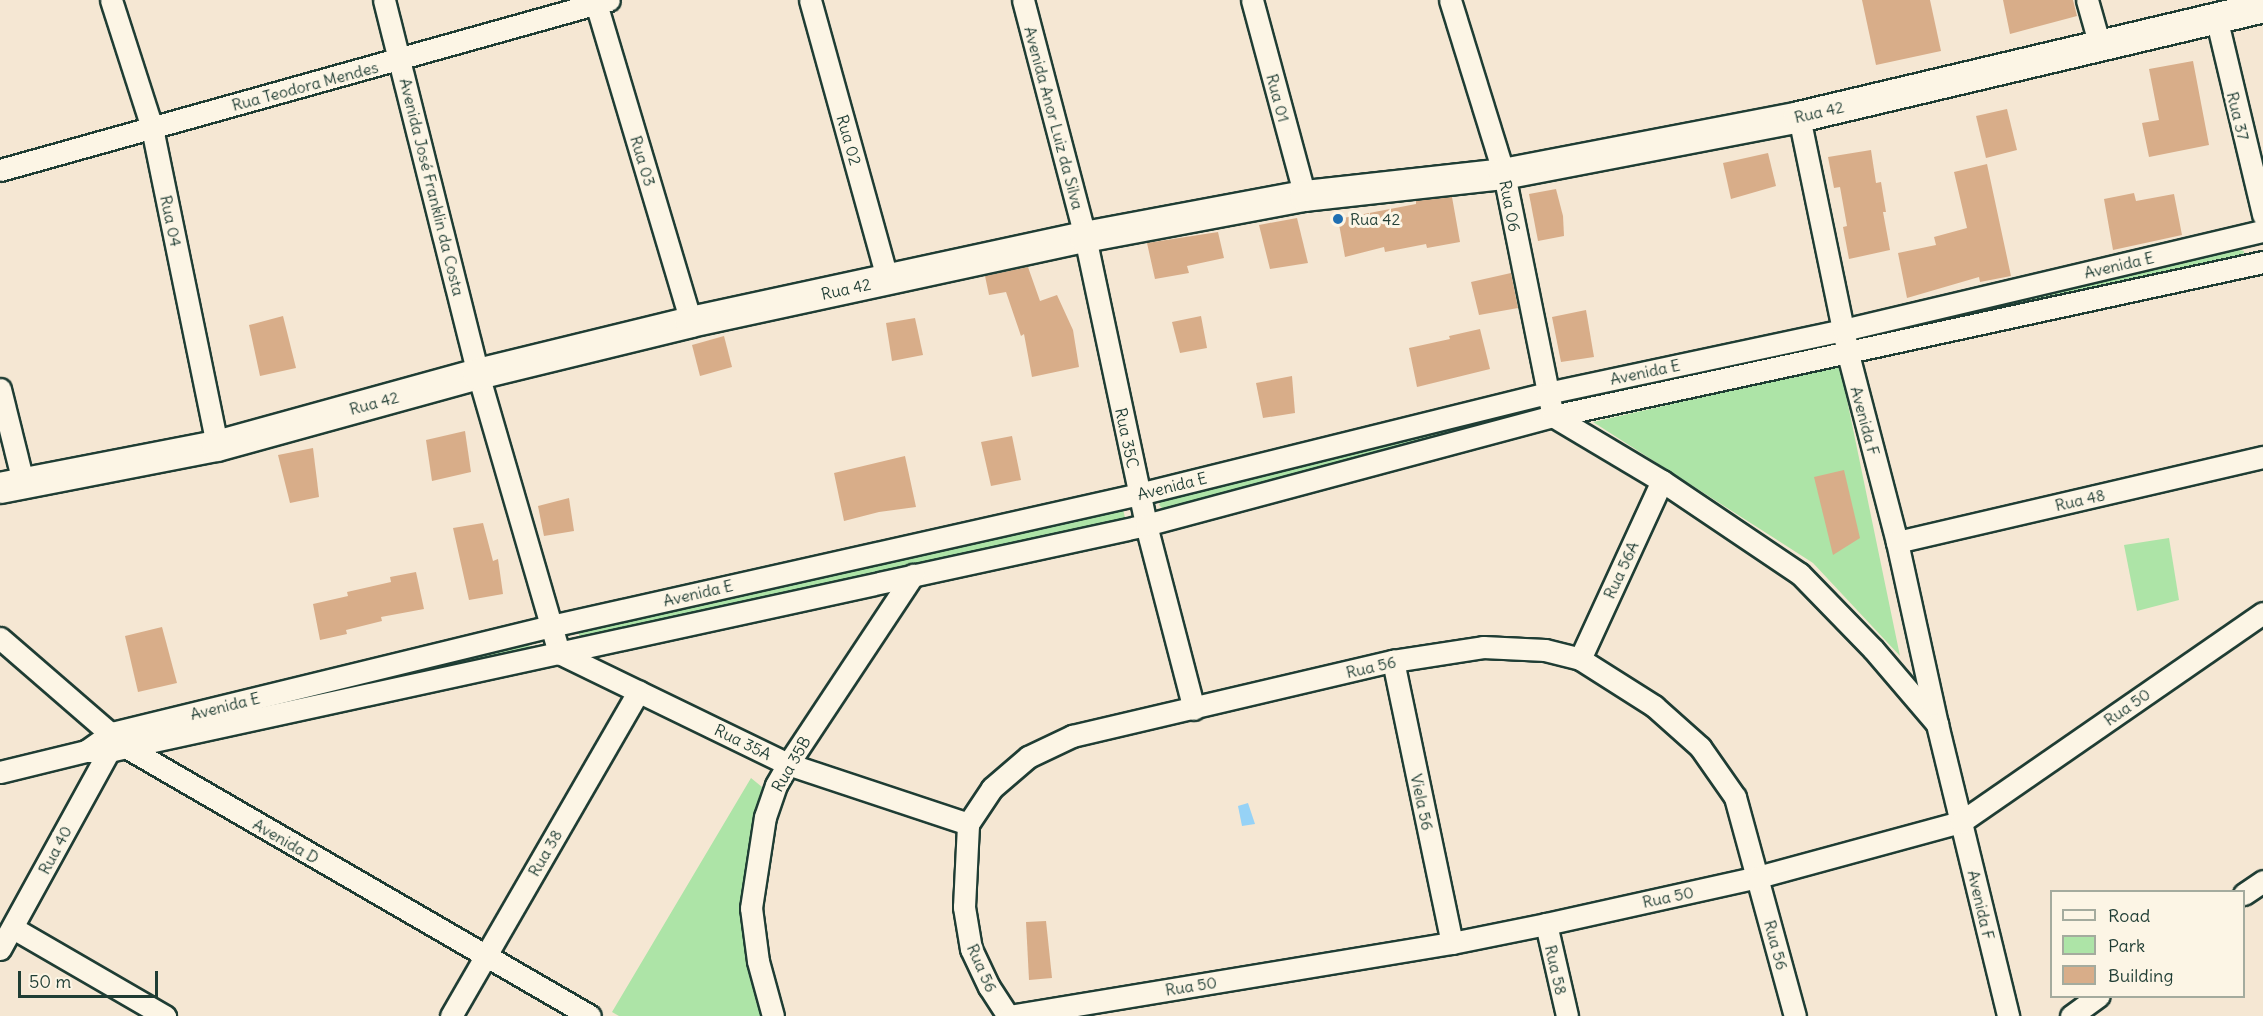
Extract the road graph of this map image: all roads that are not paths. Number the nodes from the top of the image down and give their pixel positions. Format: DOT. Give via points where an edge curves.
graph roads {
  1 [pos="111,0"];
  2 [pos="384,0"];
  3 [pos="810,0"];
  4 [pos="1023,0"];
  5 [pos="1252,0"];
  6 [pos="1450,0"];
  7 [pos="2086,0"];
  8 [pos="600,1"];
  9 [pos="2263,7"];
  10 [pos="2216,17"];
  11 [pos="2100,46"];
  12 [pos="400,59"];
  13 [pos="1799,117"];
  14 [pos="152,128"];
  15 [pos="0,170"];
  16 [pos="1504,174"];
  17 [pos="1305,196"];
  18 [pos="2263,215"];
  19 [pos="2263,231"];
  20 [pos="1084,237"];
  21 [pos="2263,262"];
  22 [pos="888,281"];
  23 [pos="691,322"];
  24 [pos="1843,330"];
  25 [pos="1848,354"];
  26 [pos="478,374"];
  27 [pos="0,389"];
  28 [pos="1547,393"];
  29 [pos="1553,416"];
  30 [pos="217,446"];
  31 [pos="2263,457"];
  32 [pos="1662,481"];
  33 [pos="12,485"];
  34 [pos="1139,494"];
  35 [pos="1146,525"];
  36 [pos="1897,542"];
  37 [pos="913,575"];
  38 [pos="2263,613"];
  39 [pos="551,626"];
  40 [pos="0,638"];
  41 [pos="559,653"];
  42 [pos="1580,658"];
  43 [pos="1393,661"];
  44 [pos="639,691"];
  45 [pos="267,706"];
  46 [pos="1194,709"];
  47 [pos="1937,724"];
  48 [pos="116,744"];
  49 [pos="788,764"];
  50 [pos="0,772"];
  51 [pos="1961,822"];
  52 [pos="968,824"];
  53 [pos="1758,877"];
  54 [pos="2263,881"];
  55 [pos="2245,893"];
  56 [pos="1546,924"];
  57 [pos="13,928"];
  58 [pos="1452,943"];
  59 [pos="0,949"];
  60 [pos="484,957"];
  61 [pos="2096,998"];
  62 [pos="165,1016"];
  63 [pos="451,1016"];
  64 [pos="590,1016"];
  65 [pos="772,1016"];
  66 [pos="1009,1016"];
  67 [pos="1567,1016"];
  68 [pos="1795,1016"];
  69 [pos="2008,1016"];
  70 [pos="2071,1016"];
  1 -- 14 [label="street, Rua 04"];
  2 -- 12 [label="street, Avenida José Franklin da Costa"];
  3 -- 22 [label="street, Rua 02"];
  4 -- 20 [label="street, Avenida Anor Luiz da Silva"];
  5 -- 17 [label="street, Rua 01"];
  6 -- 16 [label="street, Rua 06"];
  7 -- 11 [label="street"];
  8 -- 12 [label="street, Rua Teodora Mendes"];
  8 -- 23 [label="street, Rua 03"];
  9 -- 10 [label="street, Rua 42"];
  10 -- 11 [label="street, Rua 42"];
  10 -- 18 [label="street, Rua 37"];
  11 -- 13 [label="street, Rua 42"];
  12 -- 14 [label="street, Rua Teodora Mendes"];
  12 -- 26 [label="street, Avenida José Franklin da Costa"];
  13 -- 16 [label="street, Rua 42"];
  13 -- 24 [label="street, Avenida F"];
  14 -- 15 [label="street, Rua Teodora Mendes"];
  14 -- 30 [label="street, Rua 04"];
  16 -- 17 [label="street, Rua 42"];
  16 -- 28 [label="street, Rua 06"];
  17 -- 20 [label="street, Rua 42"];
  19 -- 24 [label="street, Avenida E"];
  20 -- 22 [label="street, Rua 42"];
  20 -- 34 [label="street, Rua 35C"];
  21 -- 25 [label="street, Avenida E"];
  22 -- 23 [label="street, Rua 42"];
  23 -- 26 [label="street, Rua 42"];
  24 -- 25 [label="street, Avenida F"];
  24 -- 28 [label="street, Avenida E"];
  25 -- 29 [label="street, Avenida E"];
  25 -- 36 [label="street, Avenida F"];
  26 -- 30 [label="street, Rua 42"];
  26 -- 39 [label="street"];
  27 -- 33 [label="street"];
  28 -- 29 [label="street, Rua 06"];
  28 -- 34 [label="street, Avenida E"];
  29 -- 32 [label="street, Avenida F"];
  29 -- 35 [label="street, Avenida E"];
  30 -- 33 [label="street, Rua 42"];
  31 -- 36 [label="street, Rua 48"];
  32 -- 42 [label="street, Rua 56A"];
  32 -- 47 [label="street, Avenida F" via="1800,574 1873,649"];
  34 -- 35 [label="street, Rua 35C"];
  34 -- 39 [label="street, Avenida E"];
  35 -- 37 [label="street, Avenida E"];
  35 -- 46 [label="street, Rua 35C"];
  36 -- 47 [label="street, Avenida F"];
  37 -- 41 [label="street, Avenida E"];
  37 -- 49 [label="street, Rua 35B"];
  38 -- 51 [label="street, Rua 50"];
  39 -- 41 [label="street"];
  39 -- 45 [label="street, Avenida E"];
  40 -- 48 [label="street, Avenida D"];
  41 -- 44 [label="street, Rua 35A"];
  41 -- 45 [label="street, Avenida E"];
  42 -- 43 [label="street, Rua 56" via="1545,650 1483,647"];
  42 -- 53 [label="street, Rua 56" via="1654,705 1700,747 1735,797"];
  43 -- 46 [label="street, Rua 56"];
  43 -- 58 [label="street, Viela 56"];
  44 -- 49 [label="street, Rua 35A"];
  44 -- 60 [label="street, Rua 38"];
  45 -- 48 [label="street, Avenida E"];
  46 -- 52 [label="street, Rua 56" via="1072,736 1028,757 992,788"];
  47 -- 51 [label="street, Avenida F"];
  48 -- 50 [label="street, Avenida E"];
  48 -- 57 [label="street, Rua 40"];
  48 -- 60 [label="street, Avenida D"];
  49 -- 52 [label="street, Rua 35A"];
  49 -- 65 [label="street, Rua 35B" via="765,817 751,908 758,961"];
  51 -- 53 [label="street, Rua 50"];
  51 -- 69 [label="street, Avenida F"];
  52 -- 66 [label="street, Rua 56" via="964,907 971,949 989,987"];
  53 -- 56 [label="street, Rua 50"];
  53 -- 68 [label="street, Rua 56"];
  54 -- 55 [label="street"];
  56 -- 58 [label="street, Rua 50"];
  56 -- 67 [label="street, Rua 58"];
  57 -- 59 [label="street, Rua 40"];
  57 -- 62 [label="street"];
  58 -- 66 [label="street, Rua 50"];
  60 -- 63 [label="street, Rua 38"];
  60 -- 64 [label="street, Avenida D"];
  61 -- 70 [label="street"];
}
